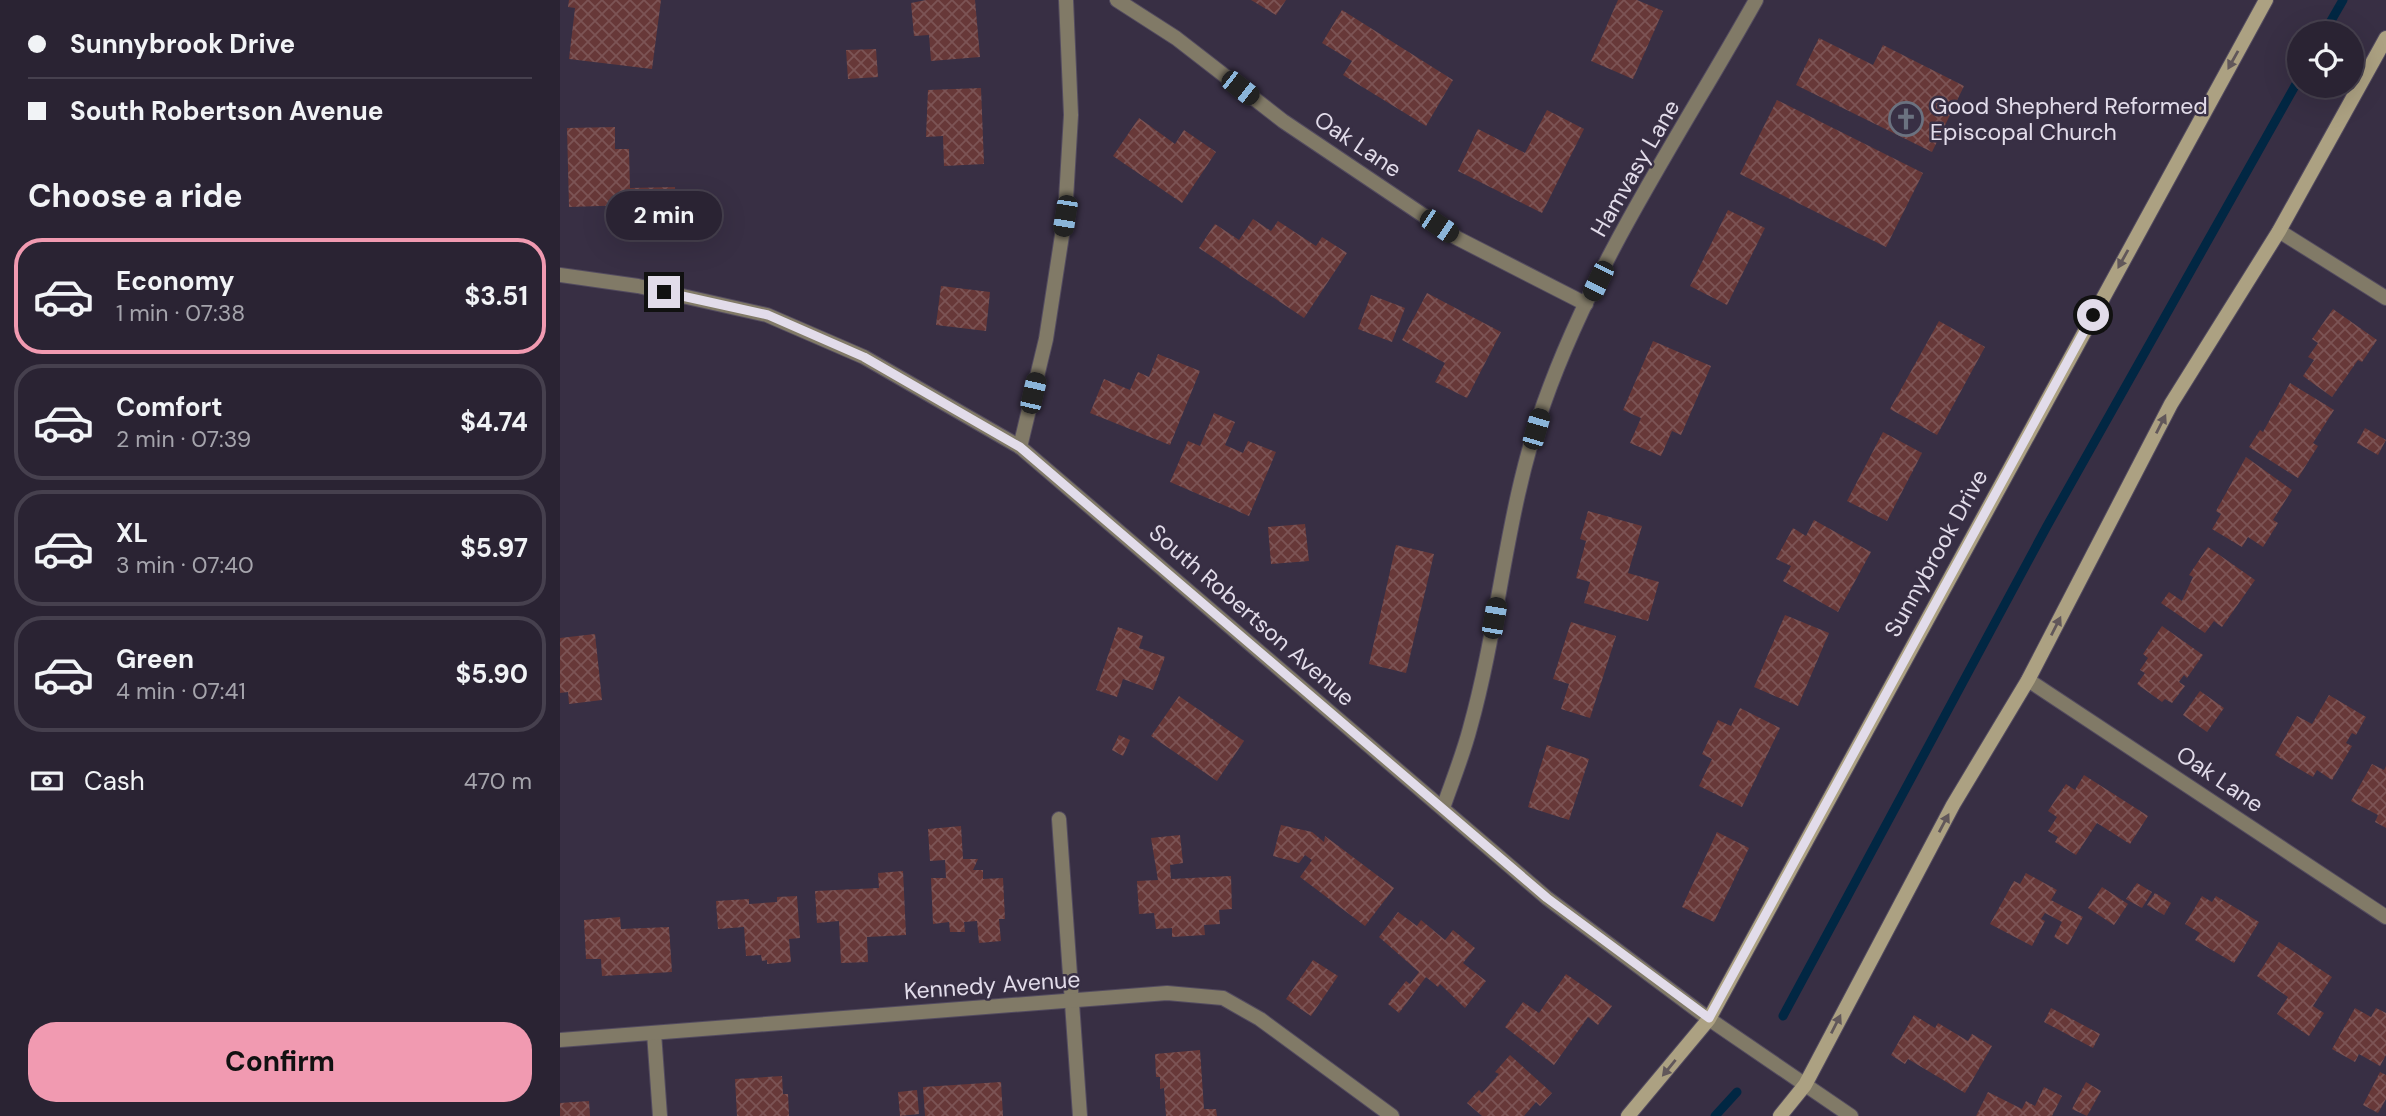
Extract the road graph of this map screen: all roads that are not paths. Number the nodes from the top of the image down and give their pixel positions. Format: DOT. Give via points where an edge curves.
graph roads {
  1 [pos="1066,0"];
  2 [pos="1117,0"];
  3 [pos="1756,0"];
  4 [pos="2266,0"];
  5 [pos="2386,38"];
  6 [pos="2279,231"];
  7 [pos="560,275"];
  8 [pos="2386,298"];
  9 [pos="1586,304"];
  10 [pos="1020,447"];
  11 [pos="2028,680"];
  12 [pos="1443,808"];
  13 [pos="1059,819"];
  14 [pos="2386,917"];
  15 [pos="1071,1002"];
  16 [pos="1709,1018"];
  17 [pos="654,1033"];
  18 [pos="560,1040"];
  19 [pos="1805,1085"];
  20 [pos="660,1116"];
  21 [pos="1080,1116"];
  22 [pos="1392,1116"];
  23 [pos="1629,1116"];
  24 [pos="1780,1116"];
  25 [pos="1851,1116"];
  1 -- 10 [label="street" via="1071,115 1065,216 1046,339"];
  2 -- 9 [label="street, Oak Lane" via="1176,38 1283,121 1457,238"];
  3 -- 9 [label="street, Hamvasy Lane" via="1633,211"];
  4 -- 16 [label="main road, Sunnybrook Drive, one-way"];
  5 -- 6 [label="main road"];
  6 -- 8 [label="street"];
  11 -- 6 [label="main road, one-way" via="2171,404"];
  7 -- 10 [label="street, South Robertson Avenue" via="638,286 768,315 864,357"];
  9 -- 12 [label="street, Hamvasy Lane" via="1544,403 1514,509 1470,728"];
  10 -- 12 [label="street, South Robertson Avenue"];
  11 -- 14 [label="street, Oak Lane"];
  19 -- 11 [label="main road, one-way" via="1953,805"];
  12 -- 16 [label="street, South Robertson Avenue" via="1547,898"];
  13 -- 15 [label="street"];
  15 -- 17 [label="street, Kennedy Avenue"];
  15 -- 21 [label="street"];
  15 -- 22 [label="street, Kennedy Avenue" via="1167,993 1223,999 1259,1019"];
  16 -- 19 [label="street, South Robertson Avenue"];
  16 -- 23 [label="main road, Sunnybrook Drive, one-way"];
  17 -- 18 [label="street, Kennedy Avenue"];
  17 -- 20 [label="street"];
  19 -- 24 [label="main road"];
  19 -- 25 [label="street, South Robertson Avenue"];
}
